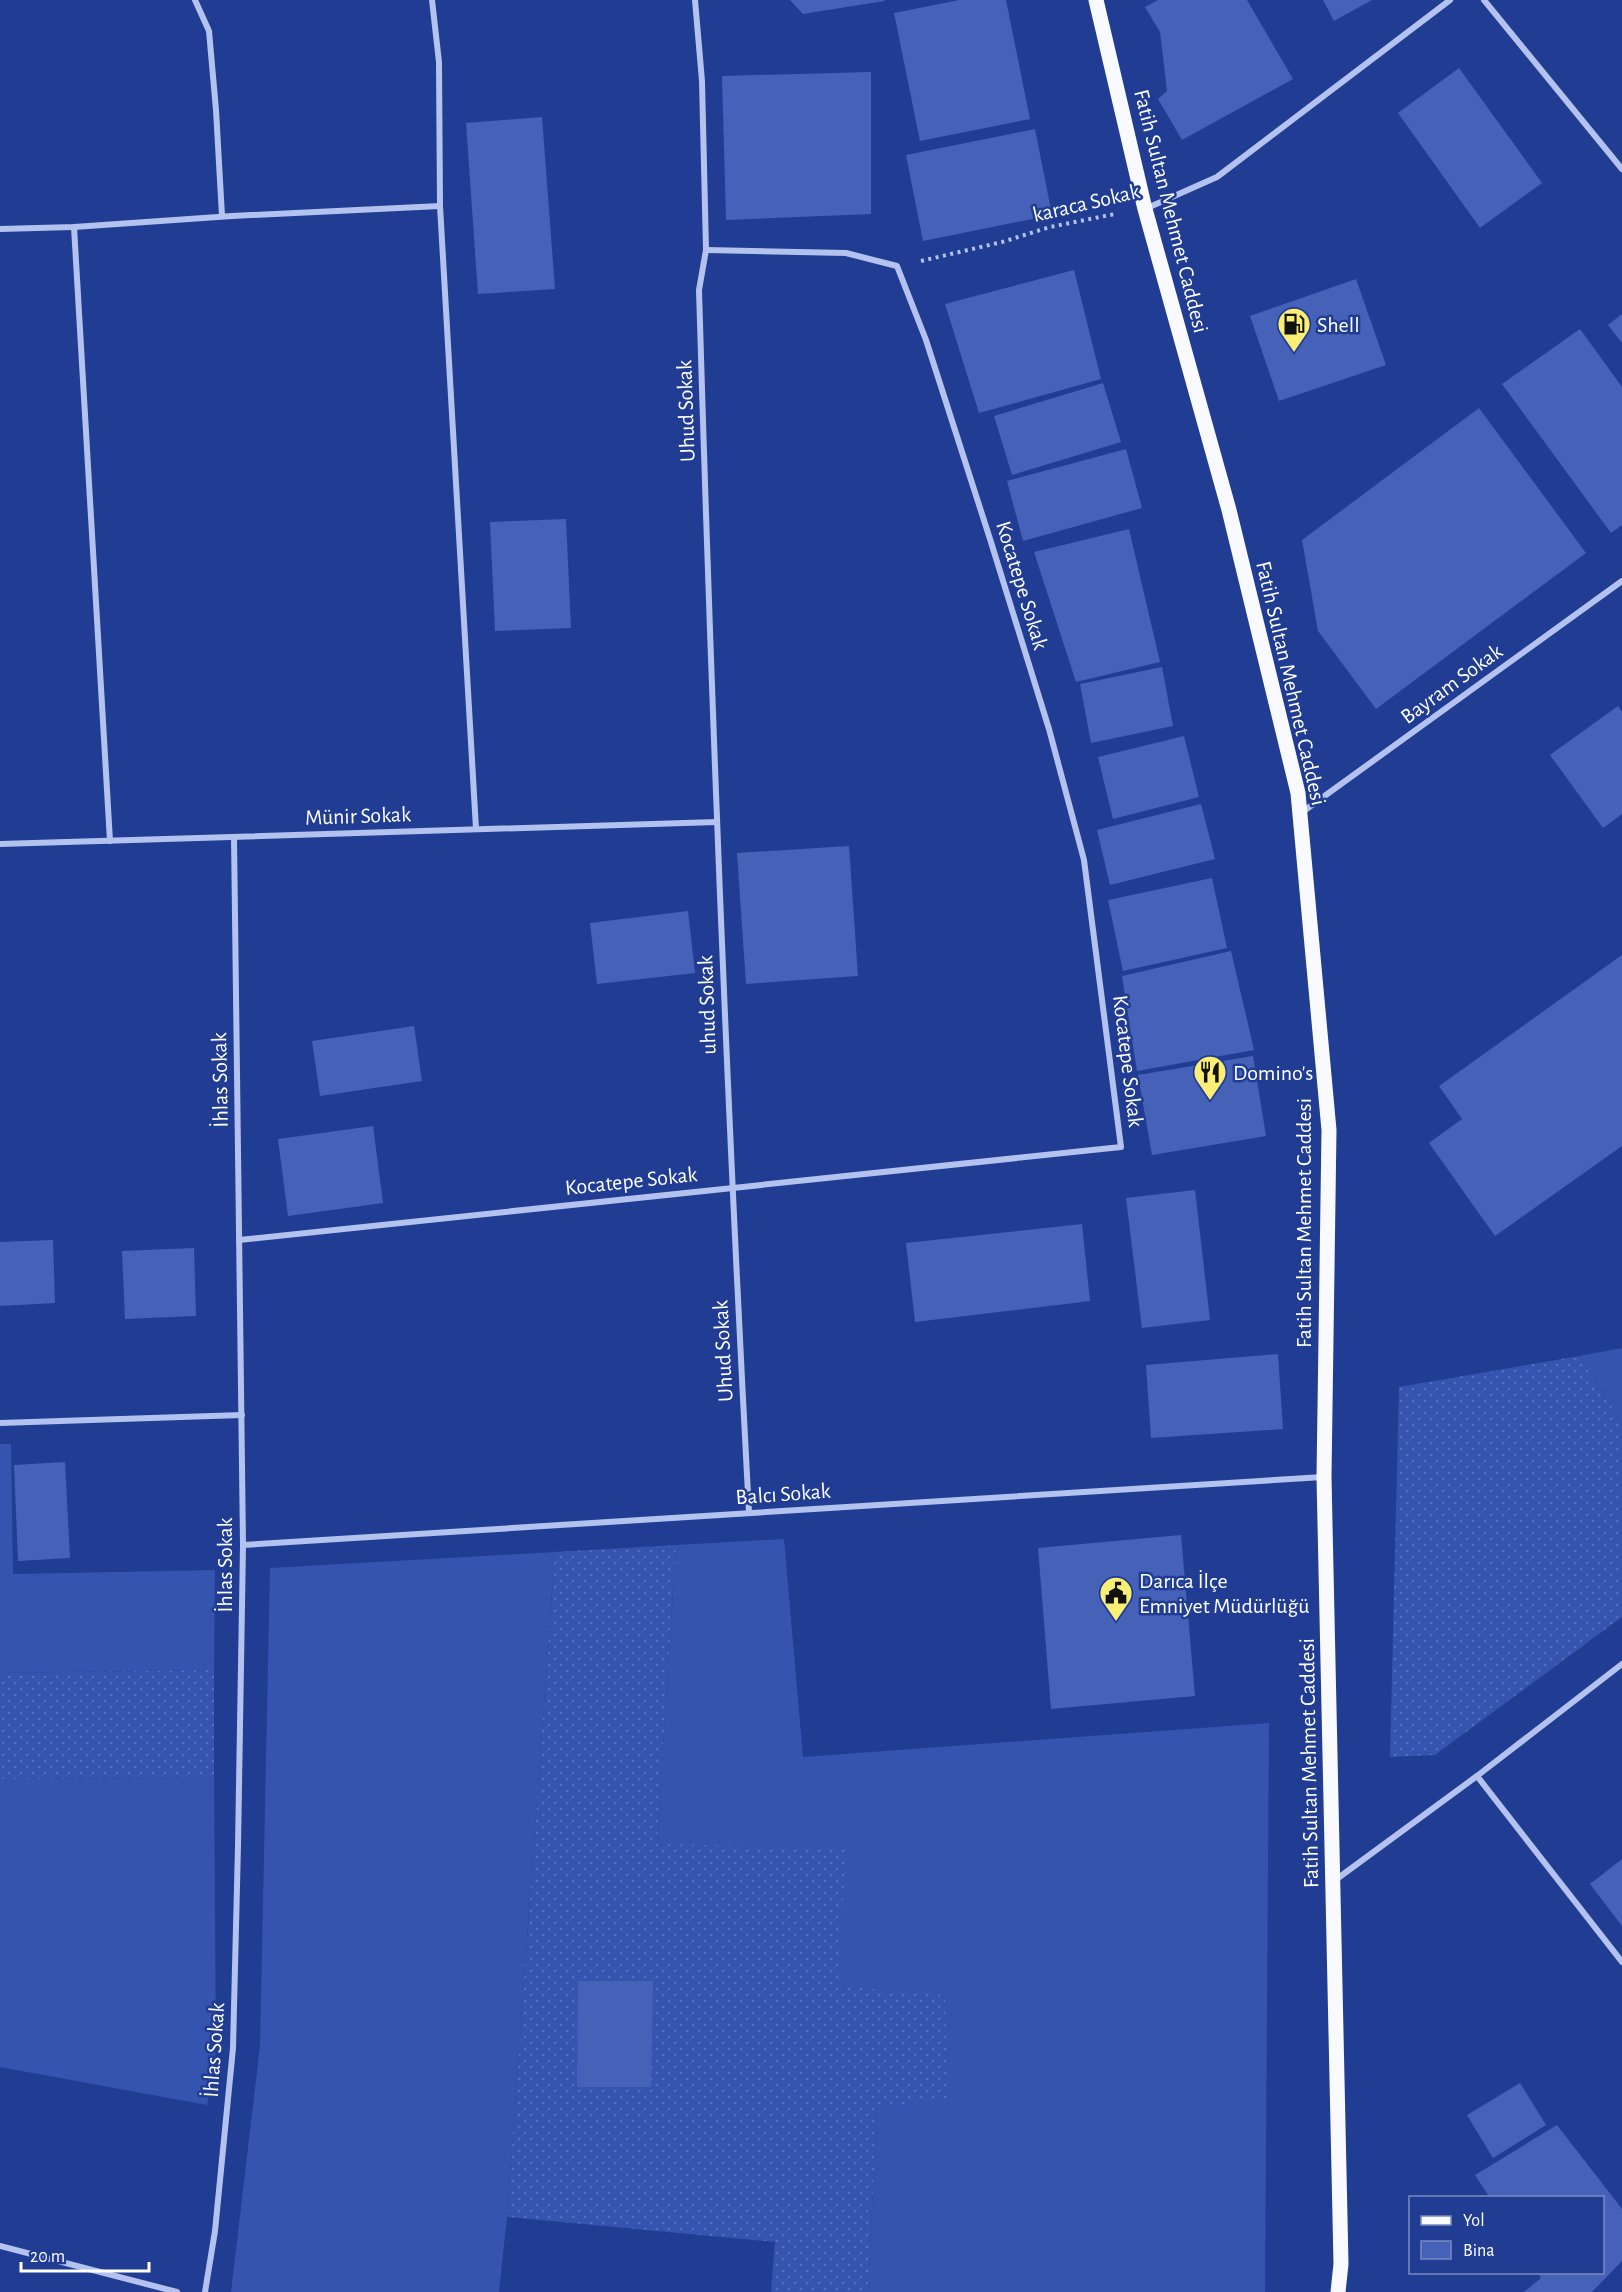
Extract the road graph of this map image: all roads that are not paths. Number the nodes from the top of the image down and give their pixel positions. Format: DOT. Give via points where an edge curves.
graph roads {
  1 [pos="195,0"];
  2 [pos="432,0"];
  3 [pos="695,0"];
  4 [pos="1096,0"];
  5 [pos="1450,0"];
  6 [pos="1484,0"];
  7 [pos="1622,169"];
  8 [pos="440,206"];
  9 [pos="1145,209"];
  10 [pos="222,216"];
  11 [pos="74,227"];
  12 [pos="0,229"];
  13 [pos="706,250"];
  14 [pos="1622,581"];
  15 [pos="1300,813"];
  16 [pos="717,822"];
  17 [pos="476,829"];
  18 [pos="234,837"];
  19 [pos="110,841"];
  20 [pos="0,844"];
  21 [pos="731,1188"];
  22 [pos="239,1240"];
  23 [pos="242,1415"];
  24 [pos="0,1423"];
  25 [pos="1324,1477"];
  26 [pos="749,1513"];
  27 [pos="243,1545"];
  28 [pos="1622,1664"];
  29 [pos="1477,1776"];
  30 [pos="1333,1882"];
  31 [pos="1622,1962"];
  32 [pos="0,2246"];
  33 [pos="1341,2264"];
  34 [pos="177,2292"];
  35 [pos="205,2292"];
  36 [pos="1338,2292"];
  37 [pos="1347,2292"];
  1 -- 10 [label="street" via="209,31"];
  2 -- 8 [label="street" via="439,62"];
  3 -- 13 [label="street, Uhud Sokak" via="702,81"];
  4 -- 9 [label="main road, Fatih Sultan Mehmet Caddesi"];
  5 -- 9 [label="street, karaca Sokak" via="1217,177"];
  6 -- 7 [label="street"];
  8 -- 10 [label="street"];
  8 -- 17 [label="street"];
  9 -- 15 [label="main road, Fatih Sultan Mehmet Caddesi" via="1228,510"];
  10 -- 11 [label="street"];
  11 -- 12 [label="street"];
  11 -- 19 [label="street"];
  13 -- 16 [label="street, Uhud Sokak" via="699,290"];
  13 -- 21 [label="street, Kocatepe Sokak" via="846,253 897,266 926,340 986,528 1049,729 1084,860 1121,1147"];
  14 -- 15 [label="street, Bayram Sokak"];
  15 -- 25 [label="main road, Fatih Sultan Mehmet Caddesi" via="1329,1130"];
  16 -- 17 [label="street, Münir Sokak"];
  16 -- 21 [label="street, uhud Sokak"];
  17 -- 18 [label="street, Münir Sokak"];
  18 -- 19 [label="street, Münir Sokak"];
  18 -- 22 [label="street, İhlas Sokak"];
  19 -- 20 [label="street, Münir Sokak"];
  21 -- 22 [label="street, Kocatepe Sokak"];
  21 -- 26 [label="street, Uhud Sokak"];
  22 -- 23 [label="street, İhlas Sokak"];
  23 -- 24 [label="street"];
  23 -- 27 [label="street, İhlas Sokak"];
  25 -- 26 [label="street, Balcı Sokak"];
  25 -- 30 [label="main road, Fatih Sultan Mehmet Caddesi"];
  26 -- 27 [label="street, Balcı Sokak"];
  27 -- 35 [label="street, İhlas Sokak" via="234,2048"];
  28 -- 29 [label="street"];
  29 -- 30 [label="street"];
  29 -- 31 [label="street"];
  30 -- 33 [label="main road, Fatih Sultan Mehmet Caddesi"];
  32 -- 34 [label="street"];
  33 -- 36 [label="main road, Fatih Sultan Mehmet Caddesi"];
  33 -- 37 [label="main road"];
}
